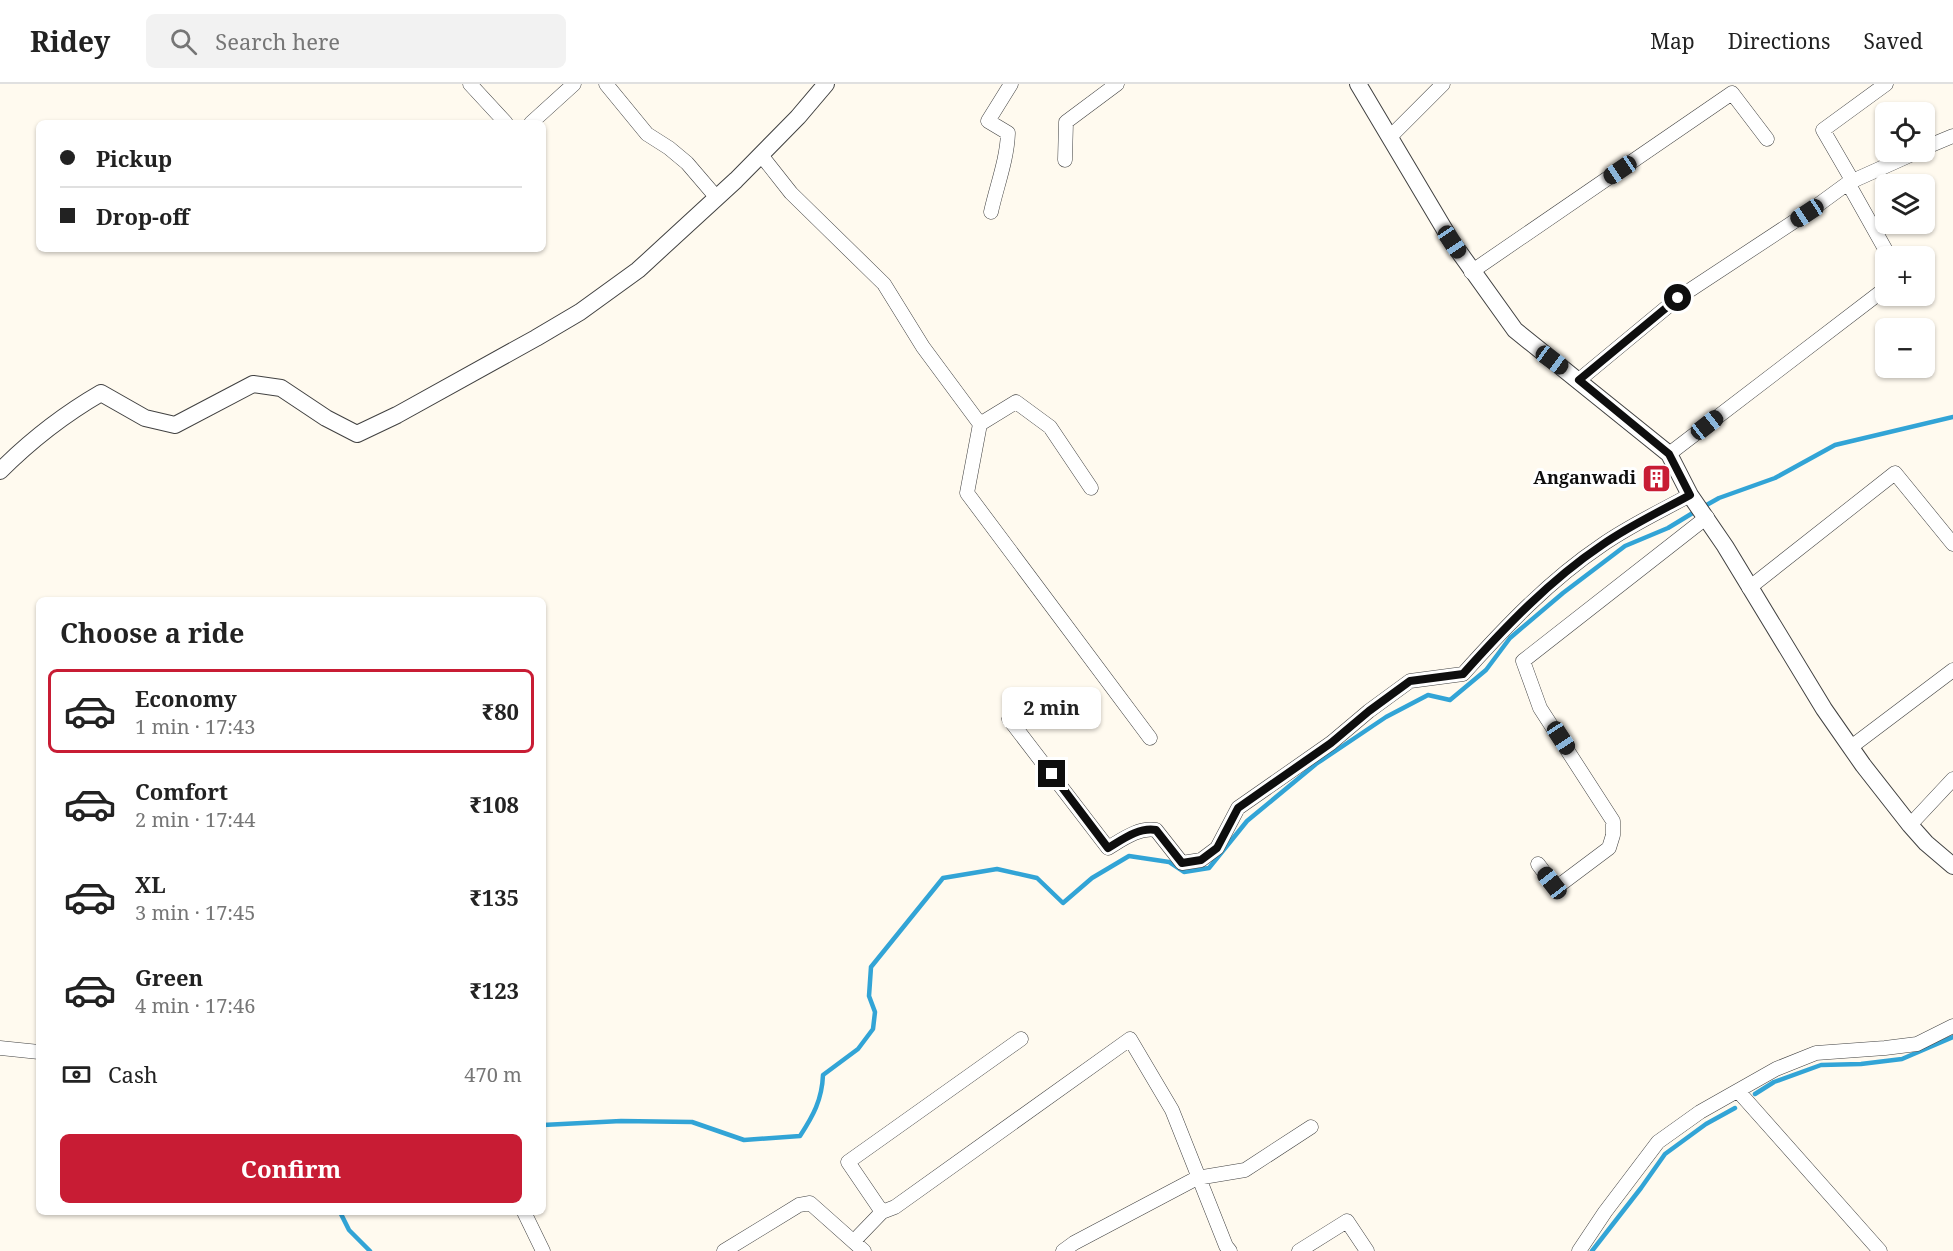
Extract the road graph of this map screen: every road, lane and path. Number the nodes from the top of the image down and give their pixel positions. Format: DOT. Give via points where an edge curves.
graph roads {
  1 [pos="470,84"];
  2 [pos="574,84"];
  3 [pos="606,84"];
  4 [pos="826,84"];
  5 [pos="1011,84"];
  6 [pos="1117,84"];
  7 [pos="1358,84"];
  8 [pos="1443,84"];
  9 [pos="1886,84"];
  10 [pos="503,120"];
  11 [pos="534,120"];
  12 [pos="1953,136"];
  13 [pos="1390,137"];
  14 [pos="1767,139"];
  15 [pos="1935,143"];
  16 [pos="761,155"];
  17 [pos="1065,160"];
  18 [pos="1895,162"];
  19 [pos="1850,182"];
  20 [pos="717,198"];
  21 [pos="991,212"];
  22 [pos="1883,246"];
  23 [pos="1472,272"];
  24 [pos="1875,296"];
  25 [pos="1579,380"];
  26 [pos="980,424"];
  27 [pos="1669,454"];
  28 [pos="0,471"];
  29 [pos="1090,488"];
  30 [pos="1698,505"];
  31 [pos="1953,544"];
  32 [pos="1749,588"];
  33 [pos="1953,670"];
  34 [pos="1009,718"];
  35 [pos="1150,738"];
  36 [pos="1851,747"];
  37 [pos="1953,779"];
  38 [pos="1911,825"];
  39 [pos="1538,864"];
  40 [pos="1953,866"];
  41 [pos="1953,1026"];
  42 [pos="1021,1039"];
  43 [pos="0,1048"];
  44 [pos="36,1052"];
  45 [pos="1738,1091"];
  46 [pos="1311,1127"];
  47 [pos="1197,1178"];
  48 [pos="882,1212"];
  49 [pos="525,1215"];
  50 [pos="859,1246"];
  51 [pos="1224,1249"];
  52 [pos="543,1251"];
  53 [pos="724,1251"];
  54 [pos="1063,1251"];
  55 [pos="1299,1251"];
  56 [pos="1367,1251"];
  57 [pos="1579,1251"];
  58 [pos="1880,1251"];
  1 -- 10 [label="street"];
  2 -- 11 [label="street"];
  3 -- 20 [label="street" via="647,134 687,163"];
  4 -- 16 [label="street"];
  5 -- 21 [label="street" via="988,121 1008,133 1007,152"];
  6 -- 17 [label="street" via="1066,122"];
  7 -- 13 [label="street"];
  8 -- 13 [label="street"];
  9 -- 19 [label="street" via="1823,130"];
  12 -- 15 [label="street"];
  13 -- 23 [label="street"];
  14 -- 23 [label="street" via="1732,93"];
  16 -- 20 [label="street"];
  16 -- 26 [label="street" via="791,194 884,284"];
  18 -- 19 [label="street"];
  19 -- 22 [label="street"];
  19 -- 25 [label="street" via="1678,298"];
  20 -- 28 [label="street" via="638,270 580,312 357,434 282,388 253,384 175,425 145,418 101,393 28,443"];
  23 -- 25 [label="street" via="1515,330"];
  24 -- 27 [label="street"];
  25 -- 27 [label="street"];
  26 -- 29 [label="street" via="1016,402 1050,428"];
  26 -- 35 [label="street" via="967,493"];
  27 -- 30 [label="street"];
  30 -- 32 [label="street"];
  30 -- 34 [label="street" via="1602,545 1505,627 1463,674 1410,681 1238,808 1217,848 1201,860 1182,863 1156,830 1148,828 1108,848"];
  30 -- 39 [label="street" via="1523,661 1540,708 1613,821 1609,848 1561,884 1552,883"];
  31 -- 32 [label="street" via="1894,473"];
  32 -- 36 [label="street"];
  33 -- 36 [label="street"];
  36 -- 38 [label="street"];
  37 -- 38 [label="street"];
  38 -- 40 [label="street"];
  41 -- 45 [label="street" via="1917,1044 1816,1053 1776,1069"];
  42 -- 48 [label="street" via="848,1162"];
  43 -- 44 [label="street"];
  45 -- 57 [label="street" via="1658,1142"];
  45 -- 58 [label="street"];
  46 -- 47 [label="street" via="1245,1170"];
  47 -- 48 [label="street" via="1172,1110 1130,1039 895,1208"];
  47 -- 51 [label="street"];
  47 -- 54 [label="street"];
  48 -- 50 [label="street"];
  49 -- 52 [label="street"];
  50 -- 53 [label="street" via="810,1203 799,1205"];
  55 -- 56 [label="street" via="1347,1221"];
}
